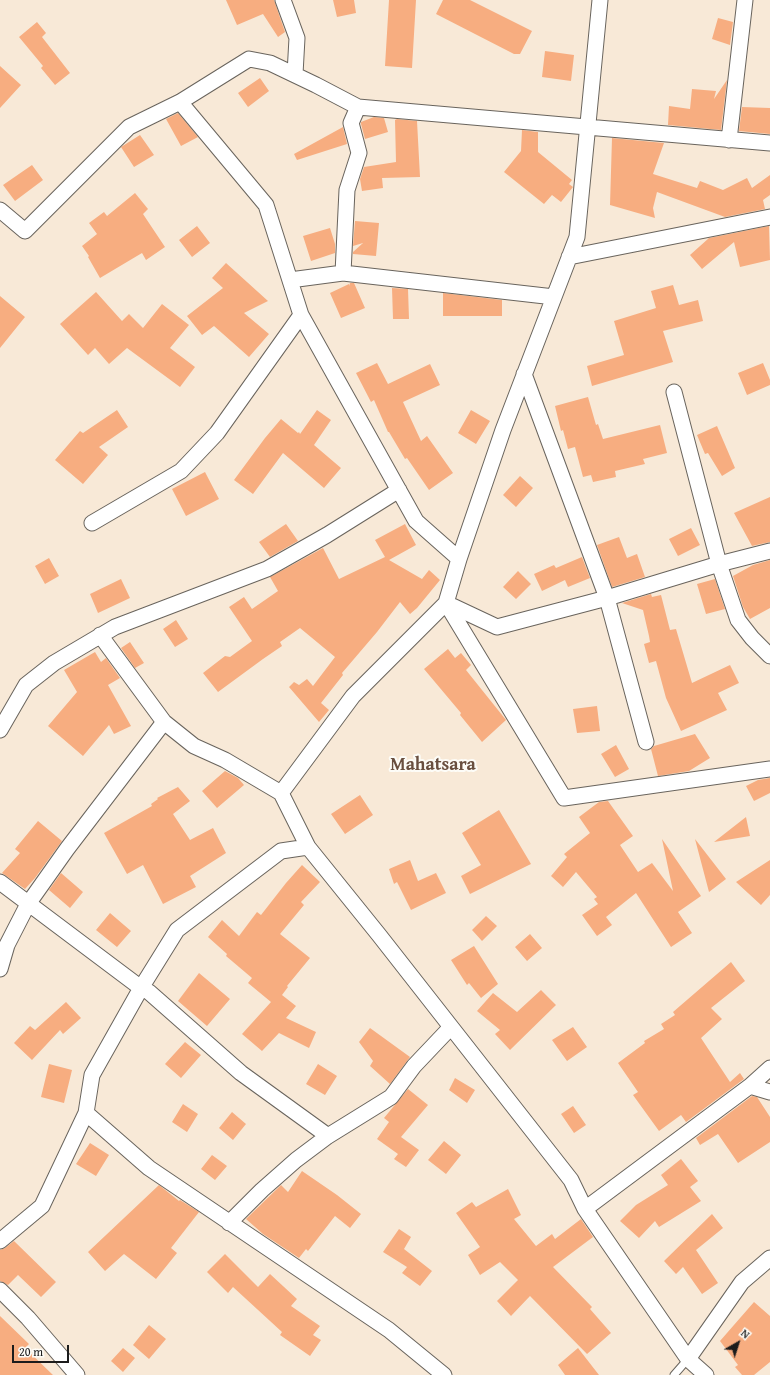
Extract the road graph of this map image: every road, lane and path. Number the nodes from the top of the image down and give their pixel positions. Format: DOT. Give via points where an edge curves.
graph roads {
  1 [pos="283,0"];
  2 [pos="600,0"];
  3 [pos="745,0"];
  4 [pos="294,74"];
  5 [pos="180,102"];
  6 [pos="358,107"];
  7 [pos="588,127"];
  8 [pos="729,140"];
  9 [pos="770,143"];
  10 [pos="0,210"];
  11 [pos="770,217"];
  12 [pos="569,257"];
  13 [pos="343,273"];
  14 [pos="290,280"];
  15 [pos="554,297"];
  16 [pos="301,315"];
  17 [pos="524,374"];
  18 [pos="674,392"];
  19 [pos="399,490"];
  20 [pos="92,522"];
  21 [pos="770,551"];
  22 [pos="458,559"];
  23 [pos="718,564"];
  24 [pos="607,598"];
  25 [pos="446,603"];
  26 [pos="100,636"];
  27 [pos="770,656"];
  28 [pos="164,722"];
  29 [pos="0,730"];
  30 [pos="646,742"];
  31 [pos="770,769"];
  32 [pos="281,793"];
  33 [pos="308,847"];
  34 [pos="0,882"];
  35 [pos="28,904"];
  36 [pos="0,969"];
  37 [pos="142,988"];
  38 [pos="451,1027"];
  39 [pos="770,1068"];
  40 [pos="750,1086"];
  41 [pos="770,1092"];
  42 [pos="86,1113"];
  43 [pos="328,1136"];
  44 [pos="585,1209"];
  45 [pos="229,1223"];
  46 [pos="0,1241"];
  47 [pos="770,1258"];
  48 [pos="0,1290"];
  49 [pos="688,1359"];
  50 [pos="77,1375"];
  51 [pos="444,1375"];
  52 [pos="674,1375"];
  53 [pos="706,1375"];
  1 -- 4 [label="street" via="297,38"];
  2 -- 7 [label="street"];
  3 -- 8 [label="street"];
  4 -- 5 [label="street" via="270,63 248,60"];
  4 -- 6 [label="street"];
  5 -- 10 [label="street" via="129,127 25,231"];
  5 -- 14 [label="street" via="266,205"];
  6 -- 7 [label="street"];
  6 -- 13 [label="street" via="351,123 359,153 347,190"];
  7 -- 8 [label="street"];
  7 -- 12 [label="street" via="577,237"];
  8 -- 9 [label="street"];
  11 -- 12 [label="street"];
  12 -- 15 [label="street"];
  13 -- 14 [label="street"];
  13 -- 15 [label="street"];
  14 -- 16 [label="street"];
  15 -- 17 [label="street"];
  16 -- 19 [label="street"];
  16 -- 20 [label="street" via="218,433 181,471"];
  17 -- 22 [label="street"];
  17 -- 24 [label="street"];
  18 -- 23 [label="street"];
  19 -- 22 [label="street" via="416,521"];
  19 -- 26 [label="street" via="267,569 115,627"];
  21 -- 23 [label="street"];
  22 -- 25 [label="street"];
  23 -- 24 [label="street"];
  23 -- 27 [label="street" via="738,620"];
  24 -- 25 [label="street" via="497,628"];
  24 -- 30 [label="street"];
  25 -- 31 [label="street" via="564,798"];
  25 -- 32 [label="street" via="353,696"];
  26 -- 28 [label="street"];
  26 -- 29 [label="street" via="54,662 26,685"];
  28 -- 32 [label="street" via="194,746 225,760"];
  28 -- 35 [label="street" via="67,848"];
  32 -- 33 [label="street"];
  33 -- 37 [label="street" via="281,851 177,930"];
  33 -- 38 [label="street"];
  34 -- 35 [label="street"];
  35 -- 36 [label="street" via="7,945"];
  35 -- 37 [label="street"];
  37 -- 42 [label="street" via="92,1075"];
  37 -- 43 [label="street" via="241,1072"];
  38 -- 43 [label="street" via="414,1066 391,1097"];
  38 -- 44 [label="street" via="571,1180"];
  39 -- 40 [label="street"];
  40 -- 41 [label="street"];
  40 -- 44 [label="street"];
  42 -- 45 [label="street" via="149,1168"];
  42 -- 46 [label="street" via="42,1206"];
  43 -- 45 [label="street" via="296,1160"];
  44 -- 49 [label="street"];
  45 -- 51 [label="street" via="389,1330"];
  47 -- 49 [label="street" via="742,1282"];
  48 -- 50 [label="street"];
  49 -- 52 [label="lane"];
  49 -- 53 [label="street"];
}
